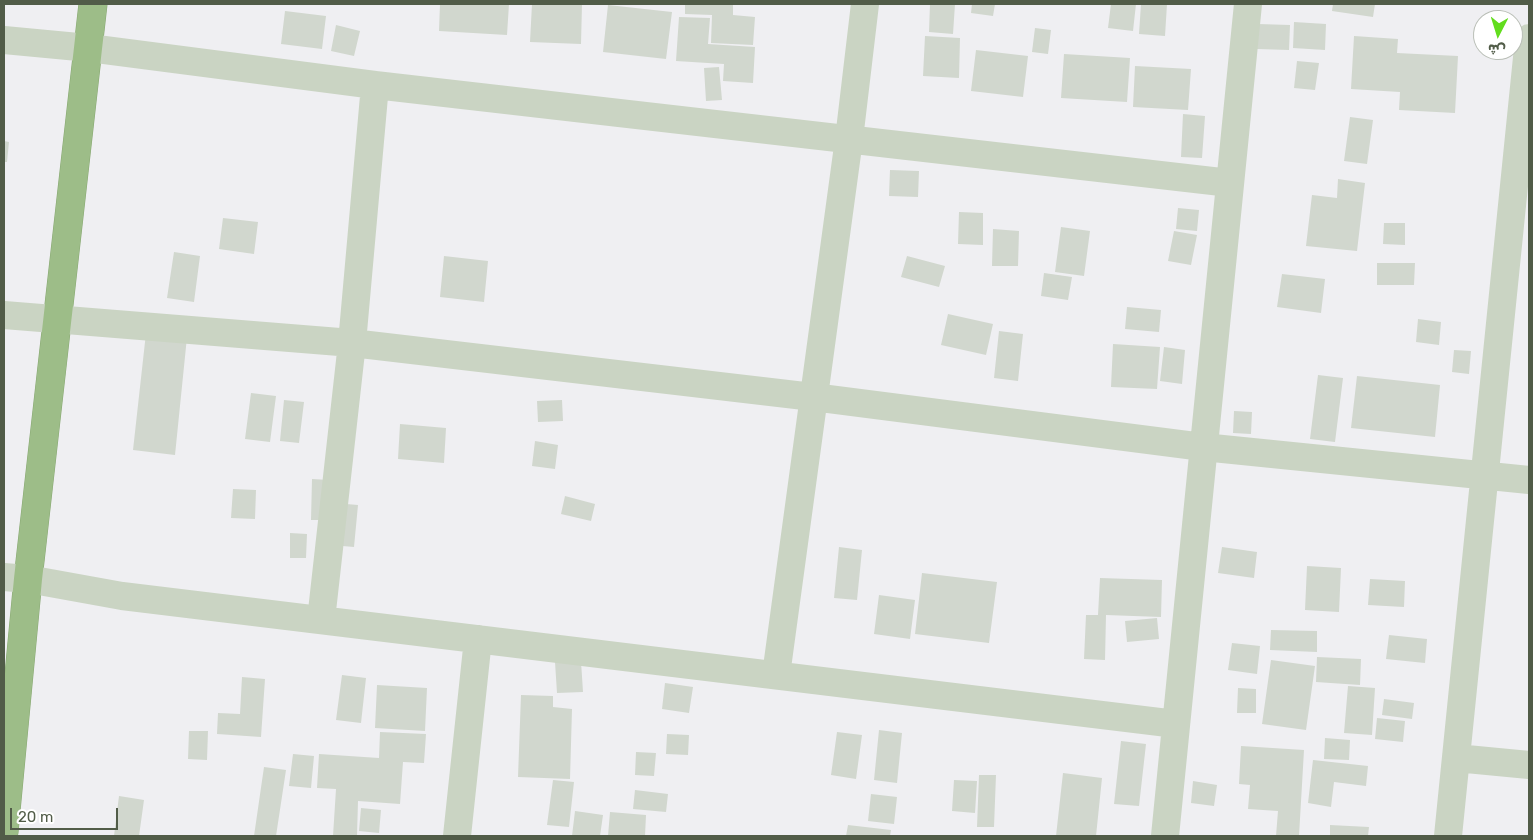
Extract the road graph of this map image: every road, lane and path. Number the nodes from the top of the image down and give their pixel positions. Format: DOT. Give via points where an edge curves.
graph roads {
  1 [pos="94,4"];
  2 [pos="865,4"];
  3 [pos="1248,4"];
  4 [pos="1529,38"];
  5 [pos="4,40"];
  6 [pos="89,48"];
  7 [pos="375,86"];
  8 [pos="849,139"];
  9 [pos="1230,183"];
  10 [pos="1520,223"];
  11 [pos="4,315"];
  12 [pos="58,319"];
  13 [pos="352,342"];
  14 [pos="813,397"];
  15 [pos="1203,447"];
  16 [pos="1485,476"];
  17 [pos="1529,480"];
  18 [pos="16,578"];
  19 [pos="321,620"];
  20 [pos="478,639"];
  21 [pos="776,675"];
  22 [pos="1176,724"];
  23 [pos="1456,758"];
  24 [pos="1529,765"];
  25 [pos="4,832"];
  26 [pos="457,836"];
  27 [pos="1164,836"];
  28 [pos="1448,836"];
  1 -- 6 [label="highway"];
  2 -- 8 [label="street"];
  3 -- 9 [label="street"];
  4 -- 10 [label="street"];
  5 -- 6 [label="street"];
  6 -- 7 [label="street"];
  6 -- 12 [label="highway"];
  7 -- 8 [label="street"];
  7 -- 13 [label="street"];
  8 -- 9 [label="street"];
  8 -- 14 [label="street"];
  9 -- 15 [label="street"];
  10 -- 16 [label="street"];
  11 -- 12 [label="street"];
  12 -- 13 [label="street"];
  12 -- 18 [label="highway"];
  13 -- 14 [label="street"];
  13 -- 19 [label="street"];
  14 -- 15 [label="street"];
  14 -- 21 [label="street"];
  15 -- 16 [label="street"];
  15 -- 22 [label="street"];
  16 -- 17 [label="street"];
  16 -- 23 [label="street"];
  18 -- 19 [label="street" via="122,596"];
  18 -- 25 [label="highway"];
  19 -- 20 [label="street"];
  20 -- 21 [label="street"];
  20 -- 26 [label="street"];
  21 -- 22 [label="street"];
  22 -- 27 [label="street"];
  23 -- 24 [label="street"];
  23 -- 28 [label="street"];
}
